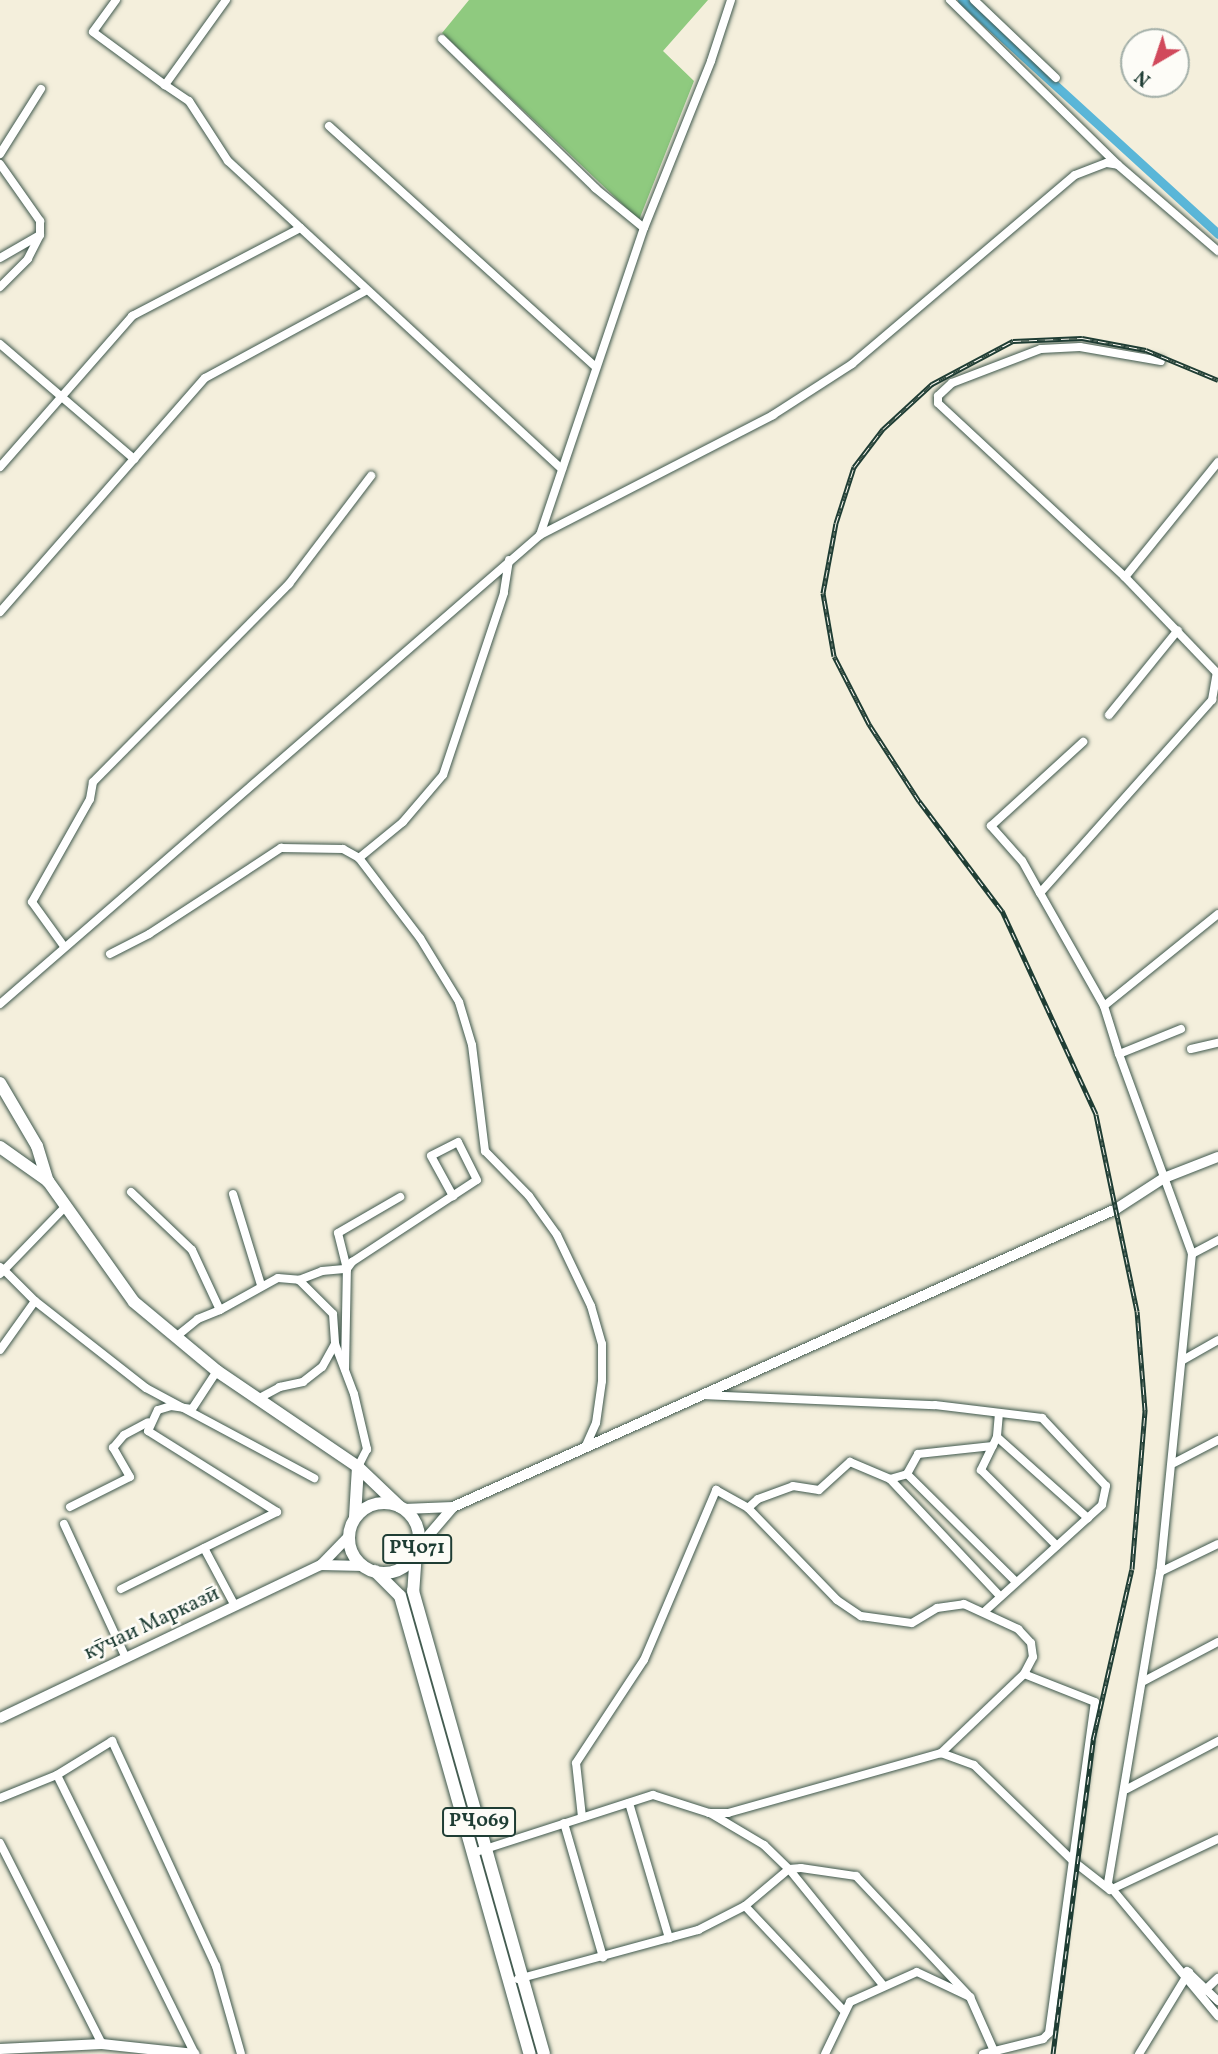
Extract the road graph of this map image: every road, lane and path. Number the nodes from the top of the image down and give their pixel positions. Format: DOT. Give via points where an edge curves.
graph roads {
  1 [pos="117,0"];
  2 [pos="226,0"];
  3 [pos="730,0"];
  4 [pos="950,0"];
  5 [pos="974,0"];
  6 [pos="442,39"];
  7 [pos="1056,78"];
  8 [pos="165,85"];
  9 [pos="41,89"];
  10 [pos="329,126"];
  11 [pos="0,154"];
  12 [pos="0,164"];
  13 [pos="1118,165"];
  14 [pos="300,228"];
  15 [pos="644,228"];
  16 [pos="40,235"];
  17 [pos="1217,248"];
  18 [pos="0,258"];
  19 [pos="0,288"];
  20 [pos="367,290"];
  21 [pos="0,344"];
  22 [pos="1161,361"];
  23 [pos="596,367"];
  24 [pos="61,397"];
  25 [pos="134,459"];
  26 [pos="1218,462"];
  27 [pos="0,467"];
  28 [pos="562,469"];
  29 [pos="371,476"];
  30 [pos="540,535"];
  31 [pos="509,560"];
  32 [pos="1125,577"];
  33 [pos="0,612"];
  34 [pos="1178,630"];
  35 [pos="1109,715"];
  36 [pos="1083,742"];
  37 [pos="359,858"];
  38 [pos="1040,893"];
  39 [pos="1218,914"];
  40 [pos="63,945"];
  41 [pos="110,954"];
  42 [pos="0,1004"];
  43 [pos="1104,1006"];
  44 [pos="1181,1029"];
  45 [pos="1218,1044"];
  46 [pos="1191,1049"];
  47 [pos="1119,1054"];
  48 [pos="0,1083"];
  49 [pos="0,1147"];
  50 [pos="1218,1157"];
  51 [pos="1164,1178"];
  52 [pos="48,1181"];
  53 [pos="131,1192"];
  54 [pos="233,1194"];
  55 [pos="453,1196"];
  56 [pos="400,1197"];
  57 [pos="66,1206"];
  58 [pos="1218,1240"];
  59 [pos="1192,1254"];
  60 [pos="347,1269"];
  61 [pos="1,1270"];
  62 [pos="299,1280"];
  63 [pos="261,1285"];
  64 [pos="35,1301"];
  65 [pos="220,1310"];
  66 [pos="176,1337"];
  67 [pos="1218,1340"];
  68 [pos="335,1344"];
  69 [pos="0,1350"];
  70 [pos="1182,1360"];
  71 [pos="345,1369"];
  72 [pos="217,1371"];
  73 [pos="699,1395"];
  74 [pos="257,1399"];
  75 [pos="192,1409"];
  76 [pos="999,1413"];
  77 [pos="148,1422"];
  78 [pos="998,1437"];
  79 [pos="1218,1440"];
  80 [pos="586,1446"];
  81 [pos="993,1446"];
  82 [pos="1174,1463"];
  83 [pos="358,1467"];
  84 [pos="907,1474"];
  85 [pos="314,1478"];
  86 [pos="890,1479"];
  87 [pos="70,1507"];
  88 [pos="453,1507"];
  89 [pos="402,1508"];
  90 [pos="748,1508"];
  91 [pos="355,1517"];
  92 [pos="1088,1518"];
  93 [pos="64,1524"];
  94 [pos="349,1536"];
  95 [pos="1218,1544"];
  96 [pos="1057,1546"];
  97 [pos="204,1548"];
  98 [pos="416,1550"];
  99 [pos="321,1565"];
  100 [pos="369,1569"];
  101 [pos="1160,1572"];
  102 [pos="1016,1582"];
  103 [pos="121,1589"];
  104 [pos="1000,1596"];
  105 [pos="235,1606"];
  106 [pos="985,1611"];
  107 [pos="1218,1642"];
  108 [pos="126,1658"];
  109 [pos="1024,1674"];
  110 [pos="1144,1681"];
  111 [pos="0,1718"];
  112 [pos="1218,1741"];
  113 [pos="941,1753"];
  114 [pos="57,1775"];
  115 [pos="1127,1789"];
  116 [pos="0,1798"];
  117 [pos="629,1803"];
  118 [pos="709,1813"];
  119 [pos="582,1817"];
  120 [pos="564,1823"];
  121 [pos="1218,1839"];
  122 [pos="0,1843"];
  123 [pos="482,1850"];
  124 [pos="1073,1861"];
  125 [pos="789,1869"];
  126 [pos="1110,1890"];
  127 [pos="744,1906"];
  128 [pos="669,1938"];
  129 [pos="603,1957"];
  130 [pos="1186,1975"];
  131 [pos="1218,1978"];
  132 [pos="518,1979"];
  133 [pos="882,1984"];
  134 [pos="1206,1988"];
  135 [pos="1199,1995"];
  136 [pos="971,1997"];
  137 [pos="1218,2001"];
  138 [pos="843,2010"];
  139 [pos="1218,2016"];
  140 [pos="102,2044"];
  141 [pos="0,2049"];
  142 [pos="994,2051"];
  143 [pos="195,2054"];
  144 [pos="241,2054"];
  145 [pos="530,2054"];
  146 [pos="544,2054"];
  147 [pos="825,2054"];
  148 [pos="983,2054"];
  149 [pos="1139,2054"];
  1 -- 8 [label="street" via="93,32"];
  2 -- 8 [label="street"];
  3 -- 15 [label="street" via="711,61"];
  4 -- 13 [label="street"];
  5 -- 7 [label="street"];
  6 -- 15 [label="street" via="595,188"];
  8 -- 14 [label="street" via="189,101 228,161"];
  9 -- 11 [label="street"];
  10 -- 23 [label="street"];
  12 -- 16 [label="street" via="40,221"];
  13 -- 17 [label="street"];
  13 -- 30 [label="street" via="1107,163 1075,175 852,364 773,415"];
  14 -- 20 [label="street"];
  14 -- 24 [label="street" via="132,316"];
  15 -- 23 [label="street"];
  16 -- 18 [label="street"];
  16 -- 19 [label="street" via="28,259"];
  20 -- 25 [label="street" via="205,378"];
  20 -- 28 [label="street"];
  21 -- 24 [label="street"];
  22 -- 32 [label="street" via="1080,347 1041,349 952,383 938,396 938,403"];
  23 -- 28 [label="street"];
  24 -- 25 [label="street"];
  24 -- 27 [label="street"];
  25 -- 33 [label="street"];
  26 -- 32 [label="street"];
  28 -- 30 [label="street"];
  29 -- 40 [label="street" via="289,584 93,782 90,799 32,902"];
  30 -- 31 [label="street"];
  31 -- 37 [label="street" via="504,593 443,775 403,822"];
  31 -- 40 [label="street"];
  32 -- 34 [label="street"];
  34 -- 35 [label="street"];
  34 -- 38 [label="street" via="1217,673 1212,700"];
  36 -- 38 [label="street" via="991,826 1021,861"];
  37 -- 41 [label="street" via="342,849 281,848 149,934"];
  37 -- 80 [label="street" via="421,938 459,1002 472,1045 485,1150 529,1196 557,1235 592,1306 602,1344 602,1381 596,1423"];
  38 -- 43 [label="street"];
  39 -- 43 [label="street"];
  40 -- 42 [label="street"];
  43 -- 47 [label="street"];
  44 -- 47 [label="street"];
  45 -- 46 [label="street"];
  47 -- 51 [label="street"];
  48 -- 52 [label="main road" via="37,1146"];
  49 -- 52 [label="main road"];
  50 -- 51 [label="street"];
  51 -- 59 [label="street"];
  51 -- 73 [label="street" via="1116,1209"];
  52 -- 57 [label="main road"];
  53 -- 65 [label="street" via="192,1250"];
  54 -- 63 [label="street"];
  55 -- 55 [label="street" via="477,1180 458,1142 431,1156"];
  55 -- 60 [label="street"];
  56 -- 60 [label="street" via="338,1233"];
  57 -- 61 [label="street"];
  57 -- 66 [label="main road" via="134,1302"];
  58 -- 59 [label="street"];
  59 -- 70 [label="street"];
  60 -- 62 [label="street" via="322,1271"];
  60 -- 71 [label="street"];
  61 -- 64 [label="street"];
  62 -- 63 [label="street" via="278,1278"];
  62 -- 68 [label="street" via="332,1314"];
  63 -- 65 [label="street"];
  64 -- 69 [label="street"];
  64 -- 75 [label="street" via="146,1388"];
  65 -- 66 [label="street" via="198,1319"];
  66 -- 72 [label="main road"];
  67 -- 70 [label="street"];
  68 -- 71 [label="street"];
  68 -- 74 [label="street" via="322,1367 303,1382"];
  70 -- 82 [label="street"];
  71 -- 83 [label="street" via="367,1449"];
  72 -- 74 [label="main road"];
  72 -- 75 [label="street"];
  73 -- 76 [label="street" via="935,1405"];
  73 -- 80 [label="street"];
  74 -- 83 [label="main road"];
  75 -- 77 [label="street" via="171,1406 158,1410"];
  75 -- 85 [label="street"];
  76 -- 78 [label="street"];
  76 -- 92 [label="street" via="1042,1418 1106,1486 1102,1505"];
  77 -- 87 [label="street" via="124,1435 113,1448 130,1477"];
  77 -- 97 [label="street" via="148,1431 278,1512"];
  78 -- 81 [label="street"];
  78 -- 92 [label="street"];
  79 -- 82 [label="street"];
  80 -- 88 [label="street"];
  81 -- 84 [label="street" via="918,1454"];
  81 -- 96 [label="street" via="981,1470"];
  82 -- 101 [label="street"];
  83 -- 89 [label="main road"];
  83 -- 91 [label="main road"];
  84 -- 86 [label="street"];
  84 -- 102 [label="street"];
  86 -- 90 [label="street" via="850,1462 819,1490 793,1486 758,1499"];
  86 -- 104 [label="street"];
  88 -- 89 [label="street"];
  88 -- 98 [label="street"];
  89 -- 91 [label="main road, РҶ071" via="370,1505"];
  89 -- 98 [label="main road, РҶ071" via="417,1527"];
  90 -- 106 [label="street" via="836,1600 861,1616 912,1623 937,1608 964,1604"];
  90 -- 119 [label="street" via="716,1490 645,1660 576,1763"];
  91 -- 94 [label="main road, РҶ071"];
  92 -- 96 [label="street"];
  93 -- 108 [label="street"];
  94 -- 99 [label="main road"];
  94 -- 100 [label="main road, РҶ071" via="356,1558"];
  95 -- 101 [label="street"];
  96 -- 102 [label="street"];
  97 -- 103 [label="street"];
  97 -- 105 [label="street"];
  98 -- 100 [label="main road, РҶ071" via="394,1571"];
  98 -- 123 [label="main road, РҶ069" via="413,1591"];
  99 -- 100 [label="main road"];
  99 -- 105 [label="main road, кӯчаи Марказӣ"];
  100 -- 123 [label="main road, РҶ069" via="400,1596"];
  101 -- 110 [label="street"];
  102 -- 104 [label="street"];
  104 -- 106 [label="street"];
  105 -- 108 [label="main road, кӯчаи Марказӣ"];
  106 -- 109 [label="street" via="1018,1629 1031,1643 1033,1657"];
  107 -- 110 [label="street"];
  108 -- 111 [label="main road, кӯчаи Марказӣ"];
  109 -- 113 [label="street"];
  109 -- 124 [label="street" via="1095,1702"];
  110 -- 115 [label="street"];
  112 -- 115 [label="street"];
  113 -- 118 [label="street" via="817,1791 728,1813"];
  113 -- 124 [label="street" via="974,1765"];
  114 -- 116 [label="street"];
  114 -- 143 [label="street"];
  114 -- 144 [label="street" via="112,1741 216,1966"];
  115 -- 126 [label="street"];
  117 -- 118 [label="street" via="653,1795"];
  117 -- 119 [label="street"];
  117 -- 128 [label="street"];
  118 -- 125 [label="street" via="764,1845"];
  119 -- 120 [label="street"];
  120 -- 123 [label="street"];
  120 -- 129 [label="street"];
  121 -- 126 [label="street"];
  122 -- 140 [label="street"];
  123 -- 132 [label="main road, РҶ069"];
  124 -- 126 [label="street"];
  124 -- 142 [label="street" via="1049,2033 1043,2039"];
  125 -- 127 [label="street"];
  125 -- 133 [label="street"];
  125 -- 136 [label="street" via="856,1876"];
  126 -- 130 [label="street"];
  127 -- 128 [label="street" via="698,1930"];
  127 -- 138 [label="street"];
  128 -- 129 [label="street"];
  129 -- 132 [label="street"];
  130 -- 134 [label="street"];
  130 -- 135 [label="street"];
  130 -- 149 [label="street"];
  131 -- 134 [label="street"];
  132 -- 145 [label="main road, РҶ069"];
  132 -- 146 [label="main road, РҶ069"];
  133 -- 136 [label="street" via="917,1972"];
  133 -- 138 [label="street"];
  134 -- 135 [label="street"];
  134 -- 137 [label="street"];
  135 -- 139 [label="street"];
  136 -- 142 [label="street"];
  138 -- 147 [label="street"];
  140 -- 141 [label="main road"];
  140 -- 143 [label="main road"];
  142 -- 148 [label="street"];
}
